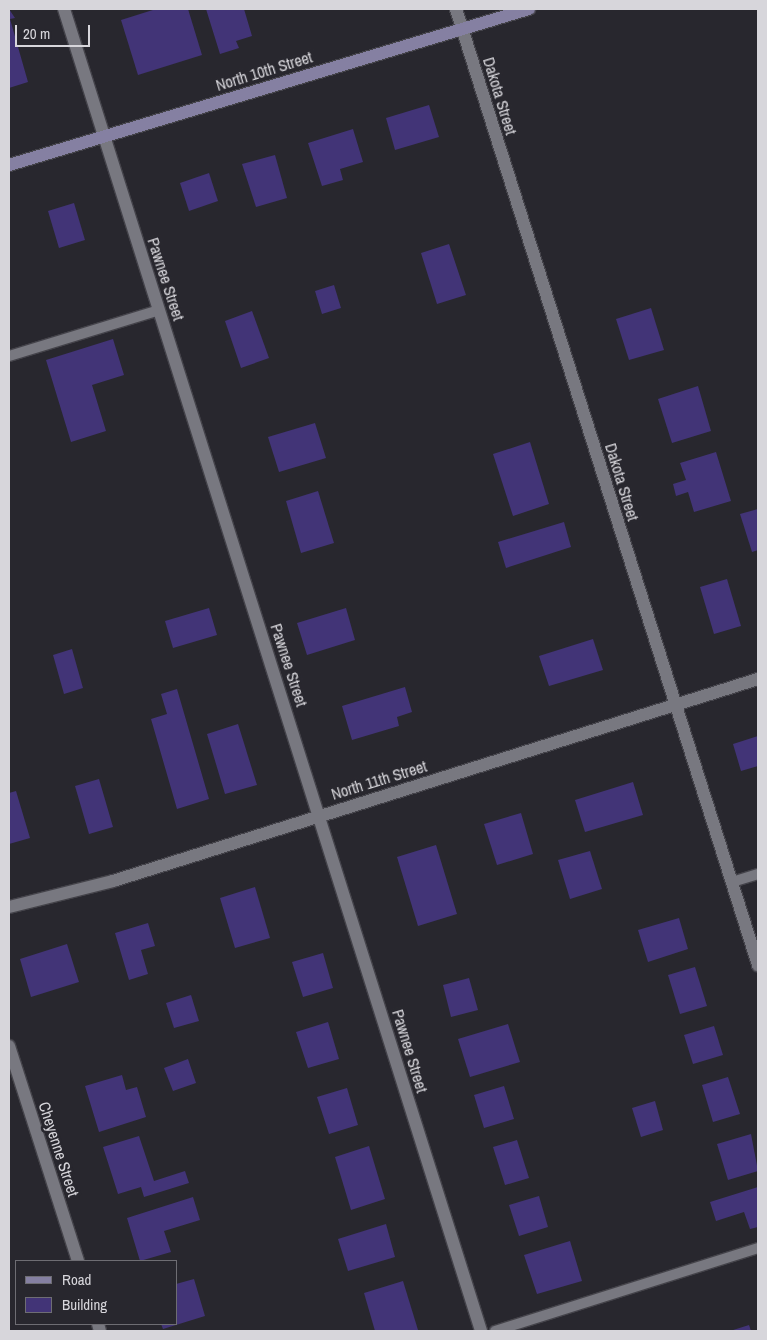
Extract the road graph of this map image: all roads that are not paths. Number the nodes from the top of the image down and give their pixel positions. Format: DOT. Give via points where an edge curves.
graph roads {
  1 [pos="64,9"];
  2 [pos="456,9"];
  3 [pos="529,9"];
  4 [pos="462,29"];
  5 [pos="104,136"];
  6 [pos="9,165"];
  7 [pos="159,310"];
  8 [pos="9,356"];
  9 [pos="758,679"];
  10 [pos="675,705"];
  11 [pos="320,816"];
  12 [pos="758,874"];
  13 [pos="732,882"];
  14 [pos="9,907"];
  15 [pos="758,965"];
  16 [pos="9,1046"];
  17 [pos="758,1248"];
  18 [pos="78,1260"];
  19 [pos="481,1331"];
  20 [pos="495,1331"];
  1 -- 5 [label="street, Pawnee Street"];
  2 -- 4 [label="street, Dakota Street"];
  3 -- 4 [label="street, North 10th Street"];
  4 -- 5 [label="street, North 10th Street"];
  4 -- 10 [label="street, Dakota Street"];
  5 -- 6 [label="street, North 10th Street"];
  5 -- 7 [label="street, Pawnee Street"];
  7 -- 8 [label="lane"];
  7 -- 11 [label="street, Pawnee Street"];
  9 -- 10 [label="street, North 11th Street"];
  10 -- 11 [label="street, North 11th Street"];
  10 -- 13 [label="street, Dakota Street"];
  11 -- 14 [label="street, North 11th Street" via="113,881"];
  11 -- 19 [label="street, Pawnee Street"];
  12 -- 13 [label="lane"];
  13 -- 15 [label="street, Dakota Street"];
  16 -- 18 [label="street, Cheyenne Street"];
  17 -- 20 [label="lane"];
}
